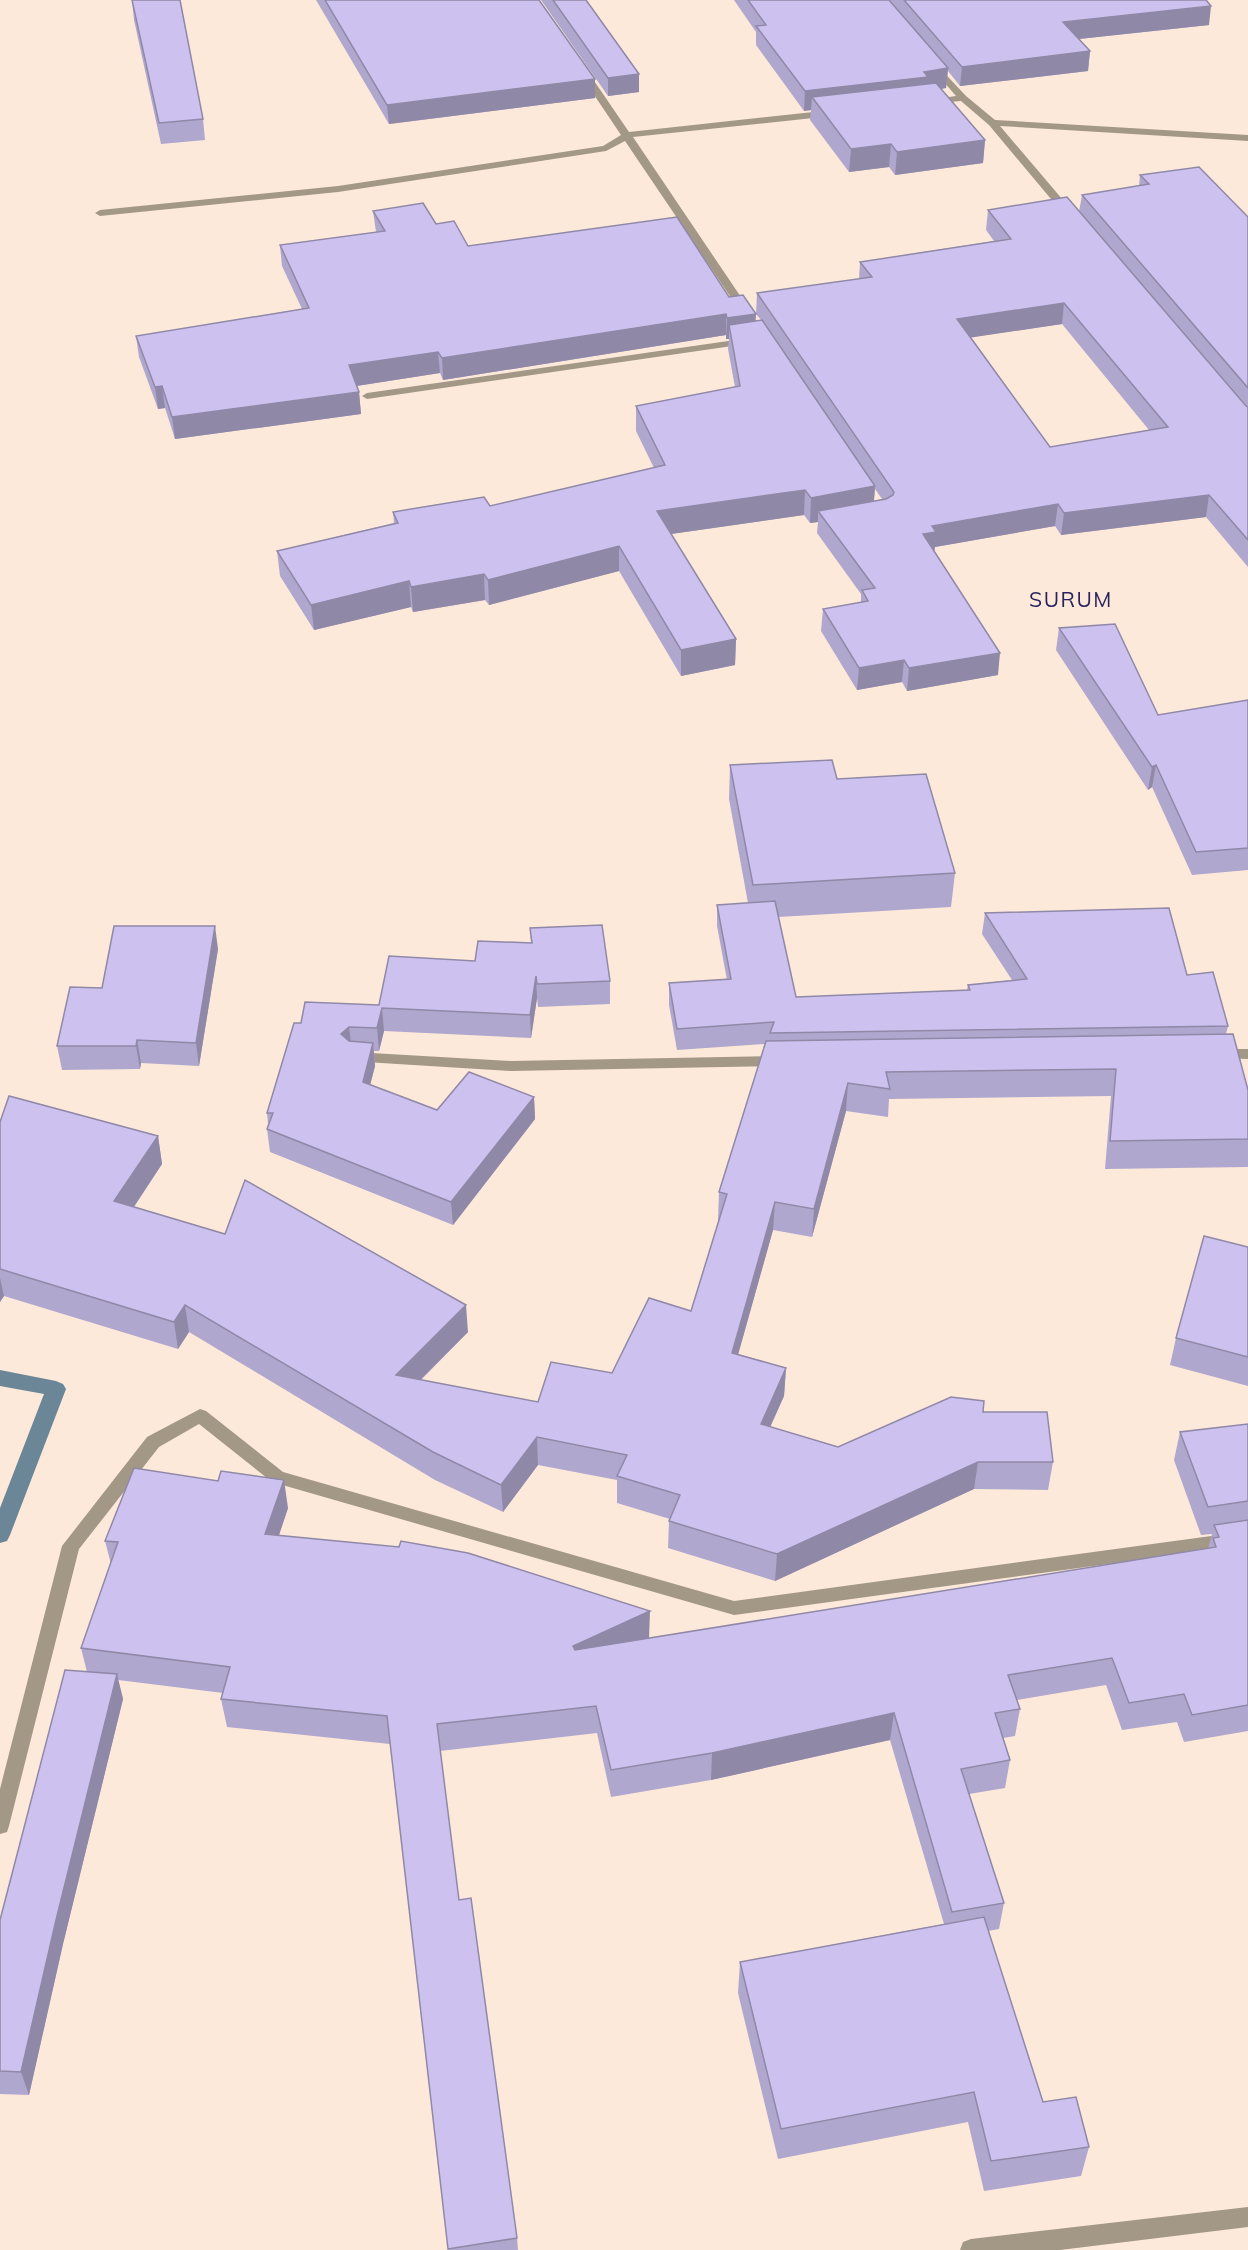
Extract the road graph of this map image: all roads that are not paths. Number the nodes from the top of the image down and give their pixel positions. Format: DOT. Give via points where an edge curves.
graph roads {
  1 [pos="924,54"];
  2 [pos="574,58"];
  3 [pos="963,98"];
  4 [pos="917,103"];
  5 [pos="847,111"];
  6 [pos="992,123"];
  7 [pos="628,135"];
  8 [pos="1248,138"];
  9 [pos="99,213"];
  10 [pos="1077,224"];
  11 [pos="751,319"];
  12 [pos="764,339"];
  13 [pos="367,396"];
  14 [pos="1200,1054"];
  15 [pos="1248,1054"];
  16 [pos="353,1056"];
  17 [pos="796,1061"];
  18 [pos="1248,1538"];
  19 [pos="0,1826"];
  20 [pos="1248,2217"];
  21 [pos="971,2250"];
  1 -- 3 [label="street"];
  2 -- 7 [label="street"];
  3 -- 4 [label="street"];
  3 -- 6 [label="street"];
  5 -- 7 [label="street"];
  6 -- 8 [label="street"];
  6 -- 10 [label="street"];
  7 -- 9 [label="street" via="606,148 350,187"];
  7 -- 11 [label="street"];
  12 -- 13 [label="street"];
  14 -- 15 [label="street"];
  16 -- 17 [label="street" via="511,1066"];
  18 -- 19 [label="street" via="734,1608 278,1477 200,1416 153,1442 71,1546"];
  20 -- 21 [label="street"];
}
